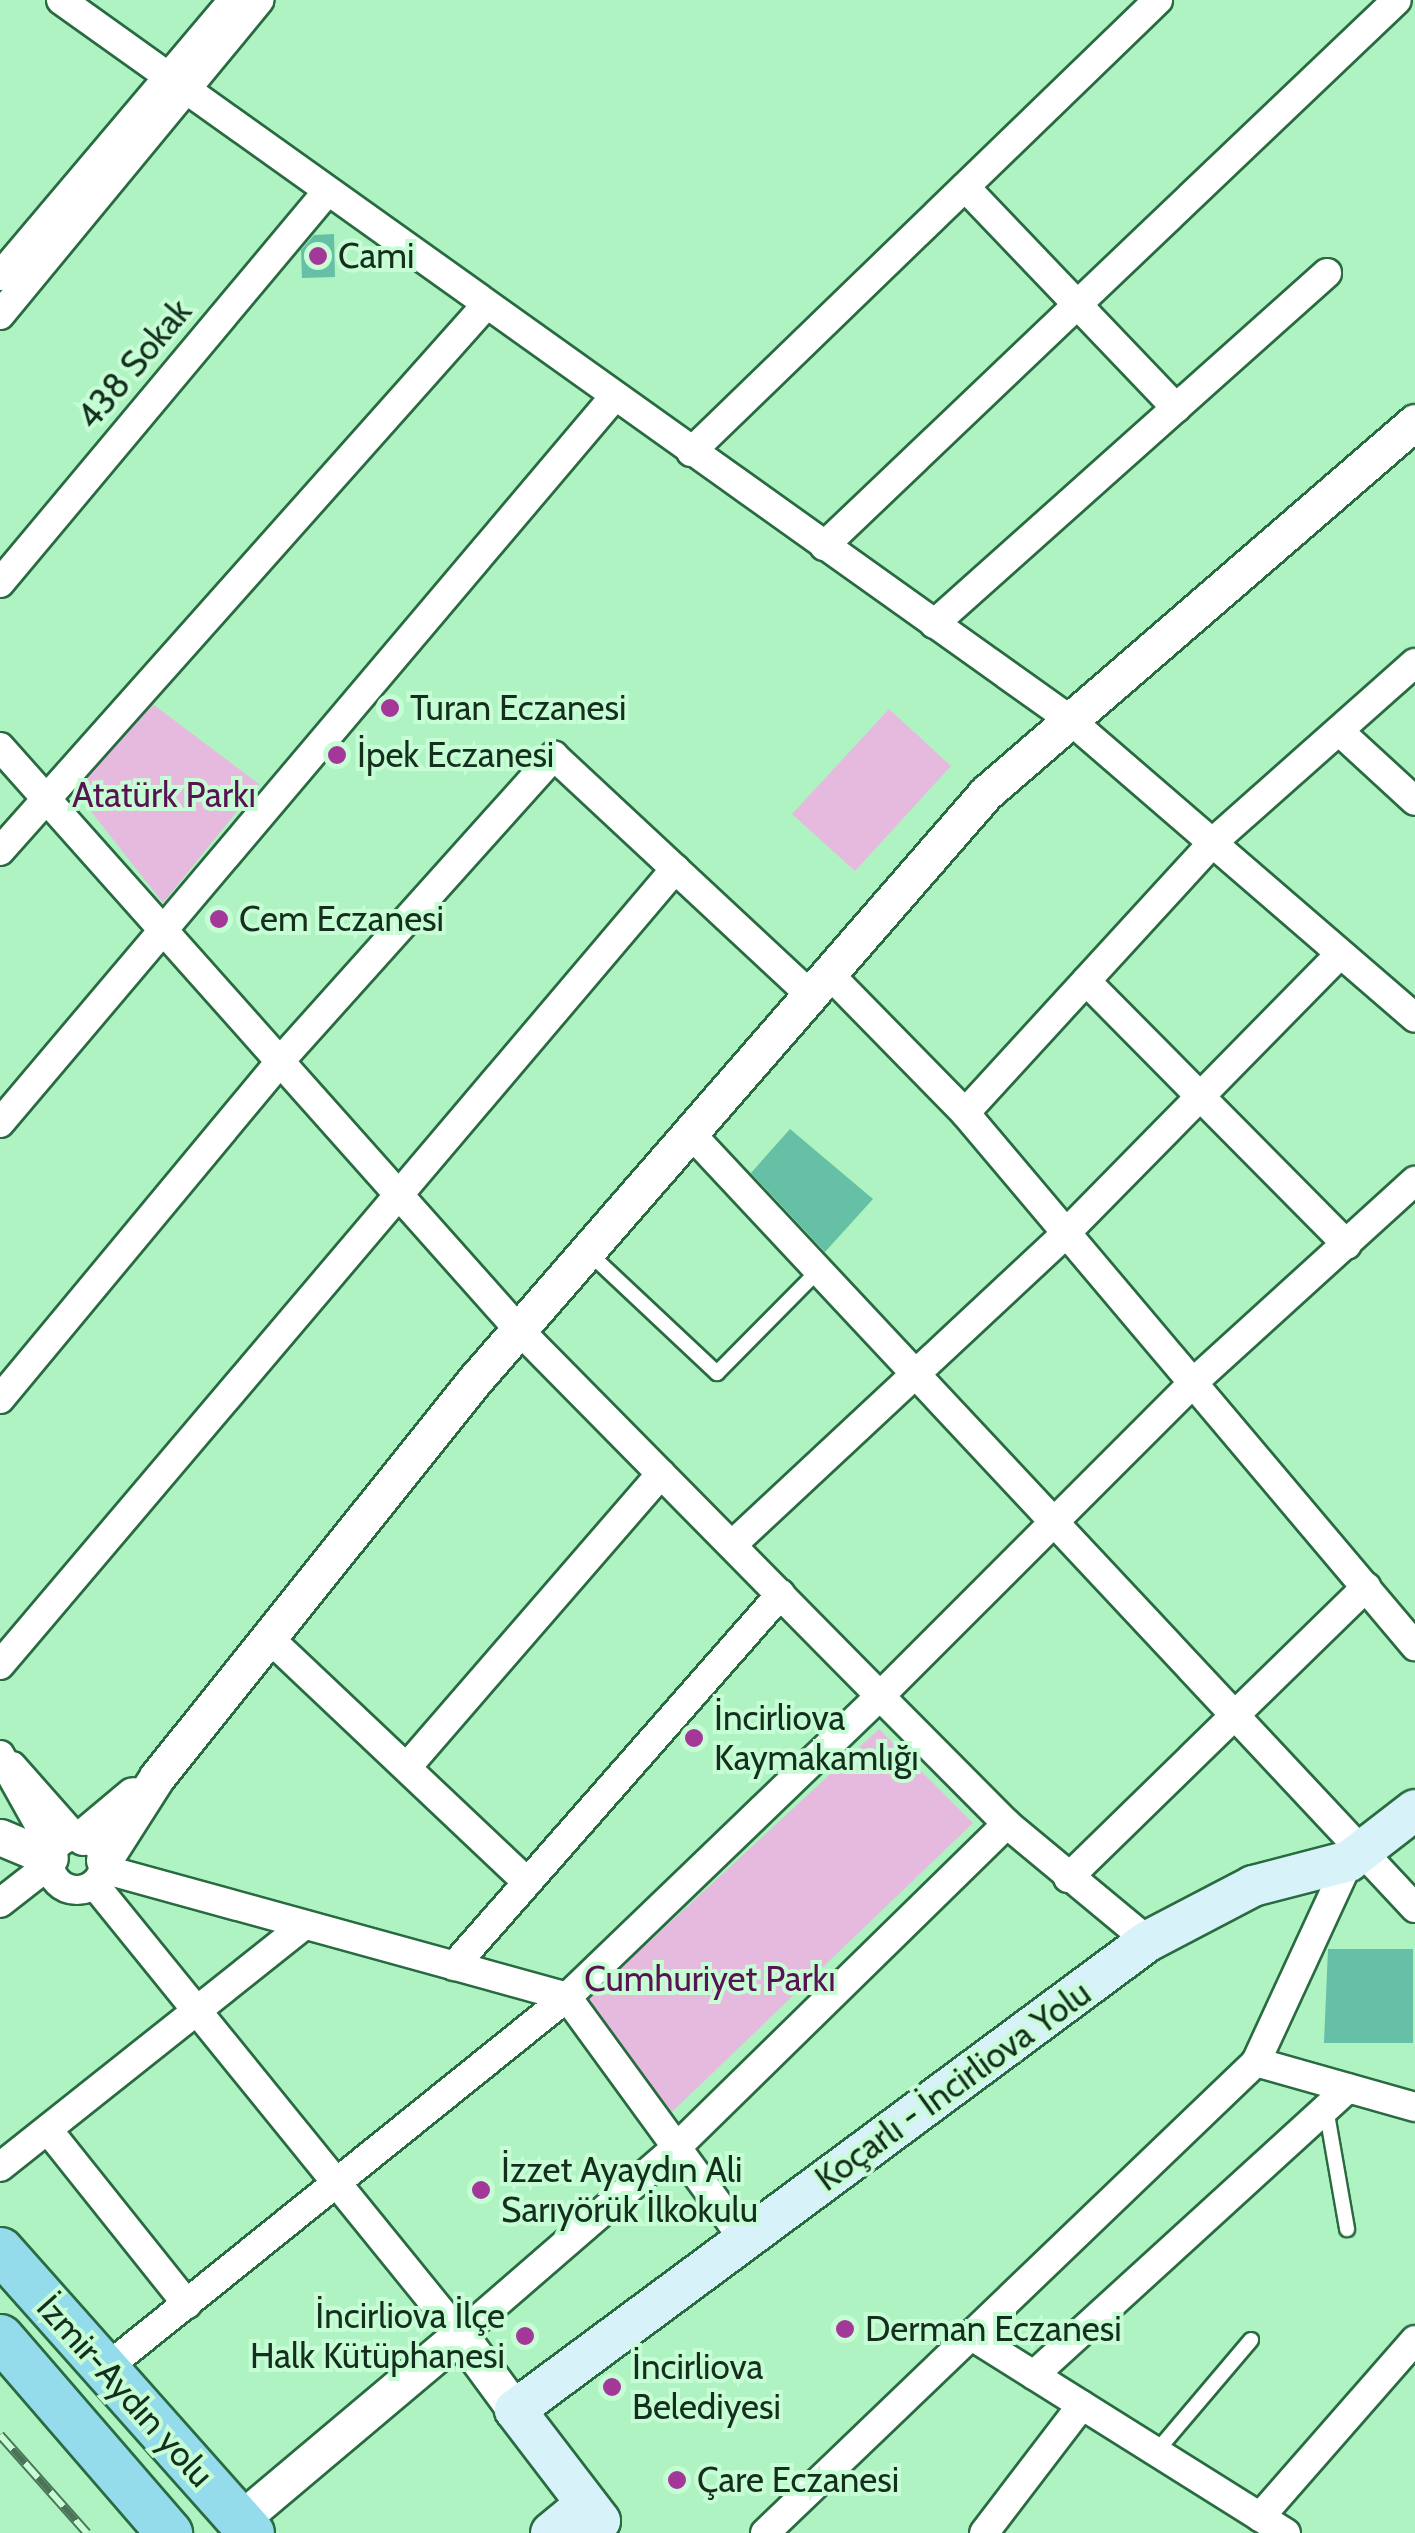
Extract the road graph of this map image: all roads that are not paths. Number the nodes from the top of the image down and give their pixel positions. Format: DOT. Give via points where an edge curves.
graph roads {
  1 [pos="61,0"];
  2 [pos="233,0"];
  3 [pos="260,0"];
  4 [pos="1158,0"];
  5 [pos="1399,0"];
  6 [pos="1415,14"];
  7 [pos="180,81"];
  8 [pos="965,186"];
  9 [pos="326,193"];
  10 [pos="1327,272"];
  11 [pos="0,276"];
  12 [pos="485,306"];
  13 [pos="1077,306"];
  14 [pos="0,315"];
  15 [pos="614,397"];
  16 [pos="1176,408"];
  17 [pos="1415,422"];
  18 [pos="691,452"];
  19 [pos="824,546"];
  20 [pos="0,583"];
  21 [pos="934,624"];
  22 [pos="1415,663"];
  23 [pos="1069,720"];
  24 [pos="1340,731"];
  25 [pos="0,748"];
  26 [pos="48,794"];
  27 [pos="1415,801"];
  28 [pos="1212,843"];
  29 [pos="0,851"];
  30 [pos="675,870"];
  31 [pos="166,928"];
  32 [pos="1340,954"];
  33 [pos="1086,981"];
  34 [pos="820,986"];
  35 [pos="1415,1018"];
  36 [pos="281,1060"];
  37 [pos="1199,1095"];
  38 [pos="965,1114"];
  39 [pos="0,1124"];
  40 [pos="692,1134"];
  41 [pos="400,1194"];
  42 [pos="1408,1200"];
  43 [pos="1063,1236"];
  44 [pos="1347,1245"];
  45 [pos="588,1252"];
  46 [pos="819,1270"];
  47 [pos="519,1330"];
  48 [pos="916,1374"];
  49 [pos="1196,1380"];
  50 [pos="0,1399"];
  51 [pos="662,1474"];
  52 [pos="1055,1522"];
  53 [pos="732,1545"];
  54 [pos="1366,1586"];
  55 [pos="781,1594"];
  56 [pos="270,1640"];
  57 [pos="1415,1646"];
  58 [pos="0,1665"];
  59 [pos="880,1696"];
  60 [pos="1234,1713"];
  61 [pos="2,1757"];
  62 [pos="407,1767"];
  63 [pos="1415,1810"];
  64 [pos="1007,1824"];
  65 [pos="0,1837"];
  66 [pos="1356,1855"];
  67 [pos="76,1857"];
  68 [pos="1068,1878"];
  69 [pos="525,1880"];
  70 [pos="0,1903"];
  71 [pos="1415,1908"];
  72 [pos="304,1924"];
  73 [pos="1148,1940"];
  74 [pos="454,1966"];
  75 [pos="567,1997"];
  76 [pos="202,2013"];
  77 [pos="1256,2062"];
  78 [pos="1348,2088"];
  79 [pos="1415,2108"];
  80 [pos="1327,2114"];
  81 [pos="48,2130"];
  82 [pos="679,2145"];
  83 [pos="0,2167"];
  84 [pos="342,2180"];
  85 [pos="1347,2230"];
  86 [pos="745,2240"];
  87 [pos="0,2250"];
  88 [pos="187,2304"];
  89 [pos="970,2334"];
  90 [pos="460,2335"];
  91 [pos="0,2337"];
  92 [pos="1251,2340"];
  93 [pos="1415,2340"];
  94 [pos="104,2369"];
  95 [pos="1034,2375"];
  96 [pos="1082,2405"];
  97 [pos="514,2410"];
  98 [pos="1156,2452"];
  99 [pos="1260,2517"];
  100 [pos="595,2523"];
  101 [pos="245,2527"];
  102 [pos="170,2533"];
  103 [pos="551,2533"];
  104 [pos="765,2533"];
  105 [pos="984,2533"];
  106 [pos="1286,2533"];
  1 -- 7 [label="street"];
  2 -- 7 [label="street"];
  3 -- 7 [label="street"];
  4 -- 8 [label="street"];
  5 -- 6 [label="street"];
  5 -- 13 [label="street"];
  7 -- 9 [label="street"];
  7 -- 11 [label="street"];
  7 -- 14 [label="street"];
  8 -- 13 [label="street"];
  8 -- 18 [label="street"];
  9 -- 12 [label="street"];
  9 -- 20 [label="street, 438 Sokak"];
  10 -- 16 [label="street"];
  12 -- 15 [label="street"];
  12 -- 26 [label="street"];
  13 -- 16 [label="street"];
  13 -- 19 [label="street"];
  15 -- 18 [label="street"];
  15 -- 31 [label="street"];
  16 -- 21 [label="street"];
  17 -- 23 [label="street"];
  18 -- 19 [label="street"];
  19 -- 21 [label="street"];
  21 -- 23 [label="street"];
  22 -- 24 [label="street"];
  23 -- 28 [label="street"];
  23 -- 34 [label="street" via="986,793"];
  24 -- 27 [label="street"];
  24 -- 28 [label="street"];
  25 -- 26 [label="street"];
  26 -- 29 [label="street"];
  26 -- 31 [label="street"];
  28 -- 32 [label="street"];
  28 -- 33 [label="street"];
  30 -- 34 [label="street"];
  30 -- 36 [label="street" via="554,756"];
  30 -- 41 [label="street"];
  31 -- 36 [label="street"];
  31 -- 39 [label="street"];
  32 -- 35 [label="street"];
  32 -- 37 [label="street"];
  33 -- 37 [label="street"];
  33 -- 38 [label="street"];
  34 -- 38 [label="street"];
  34 -- 40 [label="street"];
  36 -- 41 [label="street"];
  36 -- 50 [label="street"];
  37 -- 43 [label="street"];
  37 -- 44 [label="street"];
  38 -- 43 [label="street"];
  40 -- 45 [label="street"];
  40 -- 46 [label="street"];
  41 -- 47 [label="street"];
  41 -- 58 [label="street"];
  42 -- 44 [label="street"];
  43 -- 48 [label="street"];
  43 -- 49 [label="street"];
  44 -- 49 [label="street"];
  45 -- 46 [label="lane" via="717,1373"];
  45 -- 47 [label="street"];
  46 -- 48 [label="street"];
  47 -- 51 [label="street"];
  47 -- 56 [label="street"];
  48 -- 52 [label="street"];
  48 -- 53 [label="street"];
  49 -- 52 [label="street"];
  49 -- 54 [label="street"];
  51 -- 53 [label="street"];
  51 -- 62 [label="street"];
  52 -- 59 [label="street"];
  52 -- 60 [label="street"];
  53 -- 55 [label="street"];
  54 -- 57 [label="street"];
  54 -- 60 [label="street"];
  55 -- 59 [label="street"];
  55 -- 69 [label="street"];
  56 -- 62 [label="street"];
  56 -- 67 [label="street" via="158,1777"];
  59 -- 64 [label="street"];
  59 -- 75 [label="street"];
  60 -- 66 [label="street"];
  60 -- 68 [label="street"];
  61 -- 67 [label="street"];
  62 -- 69 [label="street"];
  63 -- 66 [label="main road, Koçarlı - İncirliova Yolu"];
  64 -- 68 [label="street"];
  64 -- 82 [label="street"];
  65 -- 67 [label="street"];
  66 -- 71 [label="street"];
  66 -- 73 [label="main road, Koçarlı - İncirliova Yolu" via="1253,1886"];
  66 -- 77 [label="street"];
  67 -- 70 [label="street"];
  67 -- 72 [label="street"];
  67 -- 76 [label="street"];
  68 -- 73 [label="street"];
  69 -- 74 [label="street"];
  72 -- 74 [label="street"];
  72 -- 76 [label="street"];
  73 -- 86 [label="main road, Koçarlı - İncirliova Yolu"];
  74 -- 75 [label="street"];
  75 -- 82 [label="street"];
  75 -- 84 [label="street"];
  76 -- 81 [label="street"];
  76 -- 84 [label="street"];
  77 -- 78 [label="street"];
  77 -- 89 [label="street"];
  78 -- 79 [label="street"];
  78 -- 80 [label="street"];
  80 -- 85 [label="lane"];
  80 -- 95 [label="street"];
  81 -- 83 [label="street"];
  81 -- 88 [label="street"];
  82 -- 86 [label="street"];
  82 -- 90 [label="street"];
  84 -- 88 [label="street"];
  84 -- 90 [label="street"];
  86 -- 97 [label="main road, Koçarlı - İncirliova Yolu"];
  87 -- 94 [label="highway, İzmir-Aydın yolu"];
  88 -- 94 [label="street"];
  89 -- 95 [label="street"];
  89 -- 104 [label="street"];
  90 -- 97 [label="street"];
  90 -- 101 [label="street"];
  91 -- 102 [label="highway, İzmir-Aydın yolu"];
  92 -- 98 [label="lane"];
  93 -- 99 [label="street"];
  94 -- 101 [label="highway, İzmir-Aydın yolu"];
  95 -- 96 [label="street"];
  96 -- 98 [label="street"];
  96 -- 105 [label="street"];
  97 -- 100 [label="main road"];
  98 -- 99 [label="street"];
  99 -- 106 [label="street"];
  100 -- 103 [label="main road"];
}
